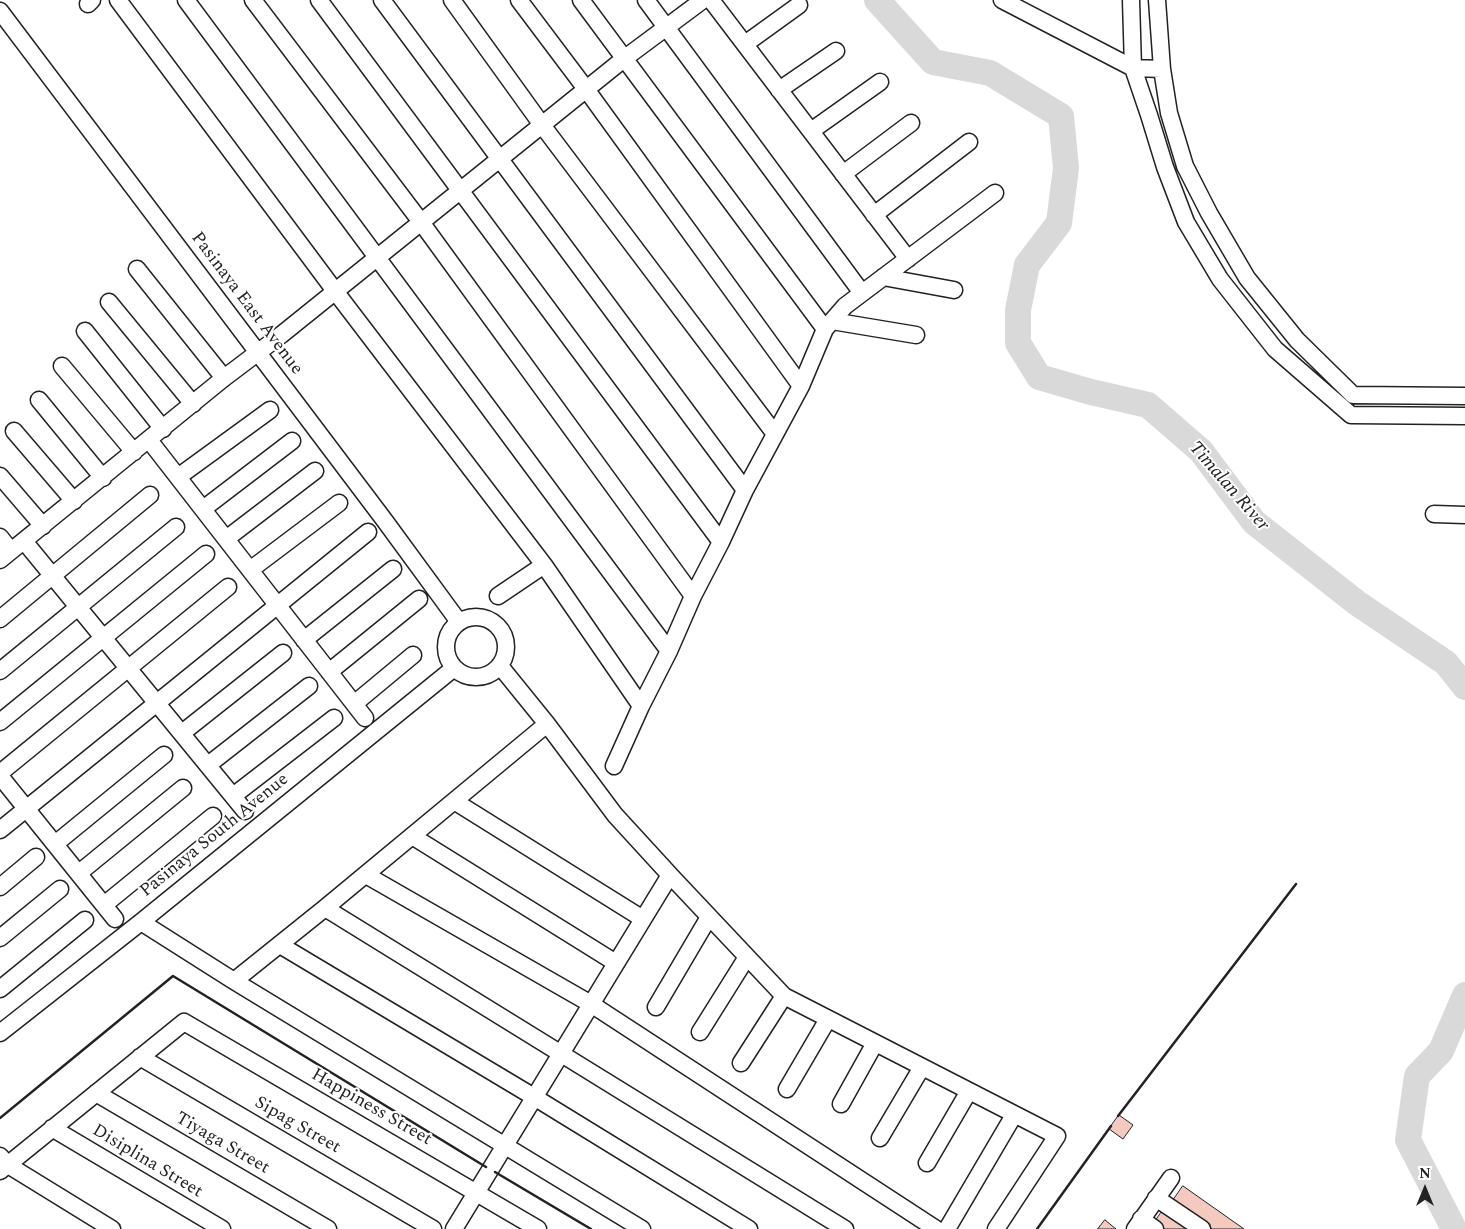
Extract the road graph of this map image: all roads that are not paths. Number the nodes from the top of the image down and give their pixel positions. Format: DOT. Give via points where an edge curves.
graph roads {
  1 [pos="118,0"];
  2 [pos="186,0"];
  3 [pos="253,0"];
  4 [pos="319,0"];
  5 [pos="382,0"];
  6 [pos="452,0"];
  7 [pos="519,0"];
  8 [pos="581,0"];
  9 [pos="646,0"];
  10 [pos="703,0"];
  11 [pos="711,0"];
  12 [pos="1002,0"];
  13 [pos="1131,0"];
  14 [pos="1157,0"];
  15 [pos="799,5"];
  16 [pos="0,11"];
  17 [pos="666,27"];
  18 [pos="745,44"];
  19 [pos="836,51"];
  20 [pos="625,58"];
  21 [pos="1133,68"];
  22 [pos="1162,69"];
  23 [pos="880,82"];
  24 [pos="586,89"];
  25 [pos="779,90"];
  26 [pos="911,123"];
  27 [pos="542,124"];
  28 [pos="811,131"];
  29 [pos="969,142"];
  30 [pos="501,158"];
  31 [pos="843,174"];
  32 [pos="461,190"];
  33 [pos="994,193"];
  34 [pos="874,215"];
  35 [pos="421,222"];
  36 [pos="378,257"];
  37 [pos="908,259"];
  38 [pos="137,268"];
  39 [pos="883,277"];
  40 [pos="954,290"];
  41 [pos="335,291"];
  42 [pos="862,293"];
  43 [pos="109,302"];
  44 [pos="828,325"];
  45 [pos="84,331"];
  46 [pos="916,335"];
  47 [pos="258,353"];
  48 [pos="62,366"];
  49 [pos="224,378"];
  50 [pos="801,386"];
  51 [pos="1465,396"];
  52 [pos="39,400"];
  53 [pos="193,404"];
  54 [pos="270,410"];
  55 [pos="1465,416"];
  56 [pos="163,429"];
  57 [pos="14,431"];
  58 [pos="775,434"];
  59 [pos="149,440"];
  60 [pos="292,441"];
  61 [pos="134,452"];
  62 [pos="315,471"];
  63 [pos="0,476"];
  64 [pos="178,477"];
  65 [pos="103,478"];
  66 [pos="745,490"];
  67 [pos="150,495"];
  68 [pos="74,501"];
  69 [pos="339,503"];
  70 [pos="203,509"];
  71 [pos="1434,514"];
  72 [pos="1465,514"];
  73 [pos="43,526"];
  74 [pos="176,527"];
  75 [pos="368,532"];
  76 [pos="0,537"];
  77 [pos="226,538"];
  78 [pos="24,541"];
  79 [pos="721,542"];
  80 [pos="206,554"];
  81 [pos="6,556"];
  82 [pos="544,565"];
  83 [pos="393,569"];
  84 [pos="250,570"];
  85 [pos="53,576"];
  86 [pos="228,587"];
  87 [pos="498,596"];
  88 [pos="693,596"];
  89 [pos="419,599"];
  90 [pos="278,606"];
  91 [pos="78,607"];
  92 [pos="0,619"];
  93 [pos="459,622"];
  94 [pos="104,638"];
  95 [pos="304,640"];
  96 [pos="669,651"];
  97 [pos="283,653"];
  98 [pos="413,655"];
  99 [pos="500,666"];
  100 [pos="128,668"];
  101 [pos="454,668"];
  102 [pos="0,671"];
  103 [pos="329,672"];
  104 [pos="309,686"];
  105 [pos="157,703"];
  106 [pos="354,704"];
  107 [pos="642,706"];
  108 [pos="334,718"];
  109 [pos="365,718"];
  110 [pos="0,722"];
  111 [pos="547,724"];
  112 [pos="182,734"];
  113 [pos="164,755"];
  114 [pos="208,765"];
  115 [pos="614,766"];
  116 [pos="0,774"];
  117 [pos="183,788"];
  118 [pos="233,796"];
  119 [pos="454,801"];
  120 [pos="26,808"];
  121 [pos="245,811"];
  122 [pos="214,816"];
  123 [pos="0,830"];
  124 [pos="412,836"];
  125 [pos="55,844"];
  126 [pos="36,857"];
  127 [pos="79,873"];
  128 [pos="366,875"];
  129 [pos="670,875"];
  130 [pos="0,887"];
  131 [pos="60,889"];
  132 [pos="104,905"];
  133 [pos="325,908"];
  134 [pos="710,917"];
  135 [pos="115,919"];
  136 [pos="643,919"];
  137 [pos="84,920"];
  138 [pos="141,922"];
  139 [pos="0,938"];
  140 [pos="280,945"];
  141 [pos="747,957"];
  142 [pos="616,963"];
  143 [pos="234,981"];
  144 [pos="0,989"];
  145 [pos="784,996"];
  146 [pos="591,1004"];
  147 [pos="656,1007"];
  148 [pos="828,1019"];
  149 [pos="700,1032"];
  150 [pos="0,1033"];
  151 [pos="875,1043"];
  152 [pos="561,1053"];
  153 [pos="140,1057"];
  154 [pos="741,1063"];
  155 [pos="922,1067"];
  156 [pos="787,1088"];
  157 [pos="969,1092"];
  158 [pos="96,1093"];
  159 [pos="534,1097"];
  160 [pos="841,1104"];
  161 [pos="1014,1114"];
  162 [pos="52,1128"];
  163 [pos="880,1138"];
  164 [pos="505,1146"];
  165 [pos="927,1163"];
  166 [pos="3,1164"];
  167 [pos="1171,1178"];
  168 [pos="476,1192"];
  169 [pos="1156,1198"];
  170 [pos="1138,1224"];
  171 [pos="112,1229"];
  172 [pos="222,1229"];
  173 [pos="328,1229"];
  174 [pos="433,1229"];
  175 [pos="454,1229"];
  176 [pos="538,1229"];
  177 [pos="642,1229"];
  178 [pos="749,1229"];
  179 [pos="845,1229"];
  180 [pos="936,1229"];
  181 [pos="947,1229"];
  182 [pos="996,1229"];
  183 [pos="1155,1229"];
  184 [pos="1202,1229"];
  1 -- 41 [label="street"];
  2 -- 36 [label="street"];
  3 -- 35 [label="street"];
  4 -- 32 [label="street"];
  5 -- 30 [label="street"];
  6 -- 27 [label="street"];
  7 -- 24 [label="street"];
  8 -- 20 [label="street"];
  9 -- 17 [label="street"];
  10 -- 17 [label="street"];
  11 -- 18 [label="street"];
  12 -- 21 [label="street"];
  13 -- 21 [label="street"];
  14 -- 22 [label="street"];
  15 -- 18 [label="street"];
  16 -- 47 [label="street, Pasinaya East Avenue"];
  17 -- 20 [label="street"];
  17 -- 42 [label="street"];
  18 -- 25 [label="street"];
  19 -- 25 [label="street"];
  20 -- 24 [label="street"];
  20 -- 44 [label="street"];
  21 -- 22 [label="street"];
  21 -- 55 [label="street" via="1186,222 1220,279 1275,349 1351,415"];
  22 -- 51 [label="street" via="1169,113 1185,166 1246,278 1297,340 1353,396"];
  23 -- 28 [label="street"];
  24 -- 27 [label="street"];
  24 -- 50 [label="street"];
  25 -- 28 [label="street"];
  26 -- 31 [label="street"];
  27 -- 30 [label="street"];
  27 -- 58 [label="street"];
  28 -- 31 [label="street"];
  29 -- 34 [label="street"];
  30 -- 32 [label="street"];
  30 -- 66 [label="street"];
  31 -- 34 [label="street"];
  32 -- 35 [label="street"];
  32 -- 79 [label="street"];
  33 -- 37 [label="street"];
  34 -- 37 [label="street"];
  35 -- 36 [label="street"];
  35 -- 88 [label="street"];
  36 -- 41 [label="street"];
  36 -- 96 [label="street"];
  37 -- 39 [label="street"];
  38 -- 49 [label="street"];
  39 -- 40 [label="street"];
  39 -- 42 [label="street"];
  41 -- 47 [label="street"];
  41 -- 82 [label="street"];
  42 -- 44 [label="street"];
  43 -- 53 [label="street"];
  44 -- 46 [label="street"];
  44 -- 50 [label="street"];
  45 -- 56 [label="street"];
  47 -- 49 [label="street"];
  47 -- 93 [label="street, Pasinaya East Avenue"];
  48 -- 61 [label="street"];
  49 -- 53 [label="street"];
  50 -- 58 [label="street"];
  52 -- 65 [label="street"];
  53 -- 56 [label="street"];
  54 -- 64 [label="street"];
  56 -- 59 [label="street"];
  57 -- 68 [label="street"];
  58 -- 66 [label="street"];
  59 -- 61 [label="street"];
  59 -- 64 [label="street"];
  60 -- 70 [label="street"];
  61 -- 65 [label="street"];
  62 -- 77 [label="street"];
  63 -- 73 [label="street"];
  64 -- 70 [label="street"];
  65 -- 68 [label="street"];
  66 -- 79 [label="street"];
  67 -- 85 [label="street"];
  68 -- 73 [label="street"];
  69 -- 84 [label="street"];
  70 -- 77 [label="street"];
  71 -- 72 [label="street"];
  73 -- 78 [label="street"];
  74 -- 91 [label="street"];
  75 -- 90 [label="street"];
  76 -- 81 [label="street"];
  77 -- 84 [label="street"];
  78 -- 81 [label="street"];
  78 -- 85 [label="street"];
  79 -- 88 [label="street"];
  80 -- 94 [label="street"];
  82 -- 87 [label="street"];
  82 -- 107 [label="street"];
  83 -- 95 [label="street"];
  84 -- 90 [label="street"];
  85 -- 91 [label="street"];
  85 -- 92 [label="street"];
  86 -- 100 [label="street"];
  88 -- 96 [label="street"];
  89 -- 103 [label="street"];
  90 -- 95 [label="street"];
  90 -- 105 [label="street"];
  91 -- 94 [label="street"];
  91 -- 102 [label="street"];
  93 -- 99 [label="street" via="478,617 501,630 506,652"];
  93 -- 101 [label="street" via="449,633 446,647"];
  94 -- 100 [label="street"];
  94 -- 110 [label="street"];
  95 -- 103 [label="street"];
  96 -- 107 [label="street"];
  97 -- 112 [label="street"];
  98 -- 106 [label="street"];
  99 -- 101 [label="street" via="480,677 465,676"];
  99 -- 111 [label="street"];
  100 -- 105 [label="street"];
  100 -- 116 [label="street"];
  101 -- 138 [label="street, Pasinaya South Avenue"];
  103 -- 106 [label="street"];
  104 -- 114 [label="street"];
  105 -- 112 [label="street"];
  105 -- 120 [label="street"];
  106 -- 109 [label="street"];
  107 -- 115 [label="street"];
  108 -- 118 [label="street"];
  111 -- 119 [label="street"];
  111 -- 129 [label="street" via="614,816"];
  112 -- 114 [label="street"];
  113 -- 125 [label="street"];
  114 -- 118 [label="street"];
  116 -- 120 [label="street"];
  117 -- 127 [label="street"];
  118 -- 121 [label="street"];
  119 -- 124 [label="street"];
  119 -- 136 [label="street"];
  120 -- 123 [label="street"];
  120 -- 125 [label="street"];
  122 -- 132 [label="street"];
  124 -- 128 [label="street"];
  124 -- 142 [label="street"];
  125 -- 127 [label="street"];
  126 -- 130 [label="street"];
  127 -- 132 [label="street"];
  128 -- 133 [label="street"];
  128 -- 146 [label="street"];
  129 -- 134 [label="street"];
  129 -- 136 [label="street"];
  131 -- 139 [label="street"];
  132 -- 135 [label="street"];
  133 -- 140 [label="street"];
  133 -- 152 [label="street"];
  134 -- 141 [label="street"];
  134 -- 147 [label="street"];
  136 -- 142 [label="street"];
  137 -- 144 [label="street"];
  138 -- 143 [label="street"];
  138 -- 150 [label="street, Pasinaya South Avenue"];
  140 -- 143 [label="street"];
  140 -- 159 [label="street"];
  141 -- 145 [label="street"];
  141 -- 149 [label="street"];
  142 -- 146 [label="street"];
  143 -- 164 [label="street"];
  145 -- 148 [label="street"];
  145 -- 154 [label="street"];
  146 -- 152 [label="street"];
  146 -- 180 [label="street"];
  148 -- 151 [label="street"];
  148 -- 156 [label="street"];
  151 -- 155 [label="street"];
  151 -- 160 [label="street"];
  152 -- 159 [label="street"];
  152 -- 179 [label="street"];
  153 -- 158 [label="street"];
  153 -- 168 [label="street, Happiness Street" via="184,1022"];
  153 -- 174 [label="street, Sipag Street"];
  155 -- 157 [label="street"];
  155 -- 163 [label="street"];
  157 -- 161 [label="street"];
  157 -- 165 [label="street"];
  158 -- 162 [label="street"];
  158 -- 173 [label="street, Tiyaga Street"];
  159 -- 164 [label="street"];
  159 -- 178 [label="street"];
  161 -- 181 [label="street"];
  161 -- 182 [label="street" via="1057,1136"];
  162 -- 166 [label="street"];
  162 -- 172 [label="street, Disiplina Street"];
  164 -- 168 [label="street"];
  164 -- 177 [label="street"];
  166 -- 171 [label="street"];
  167 -- 169 [label="street"];
  168 -- 175 [label="street"];
  168 -- 176 [label="street, Happiness Street"];
  169 -- 170 [label="street"];
  169 -- 184 [label="street"];
  170 -- 183 [label="street"];
}
